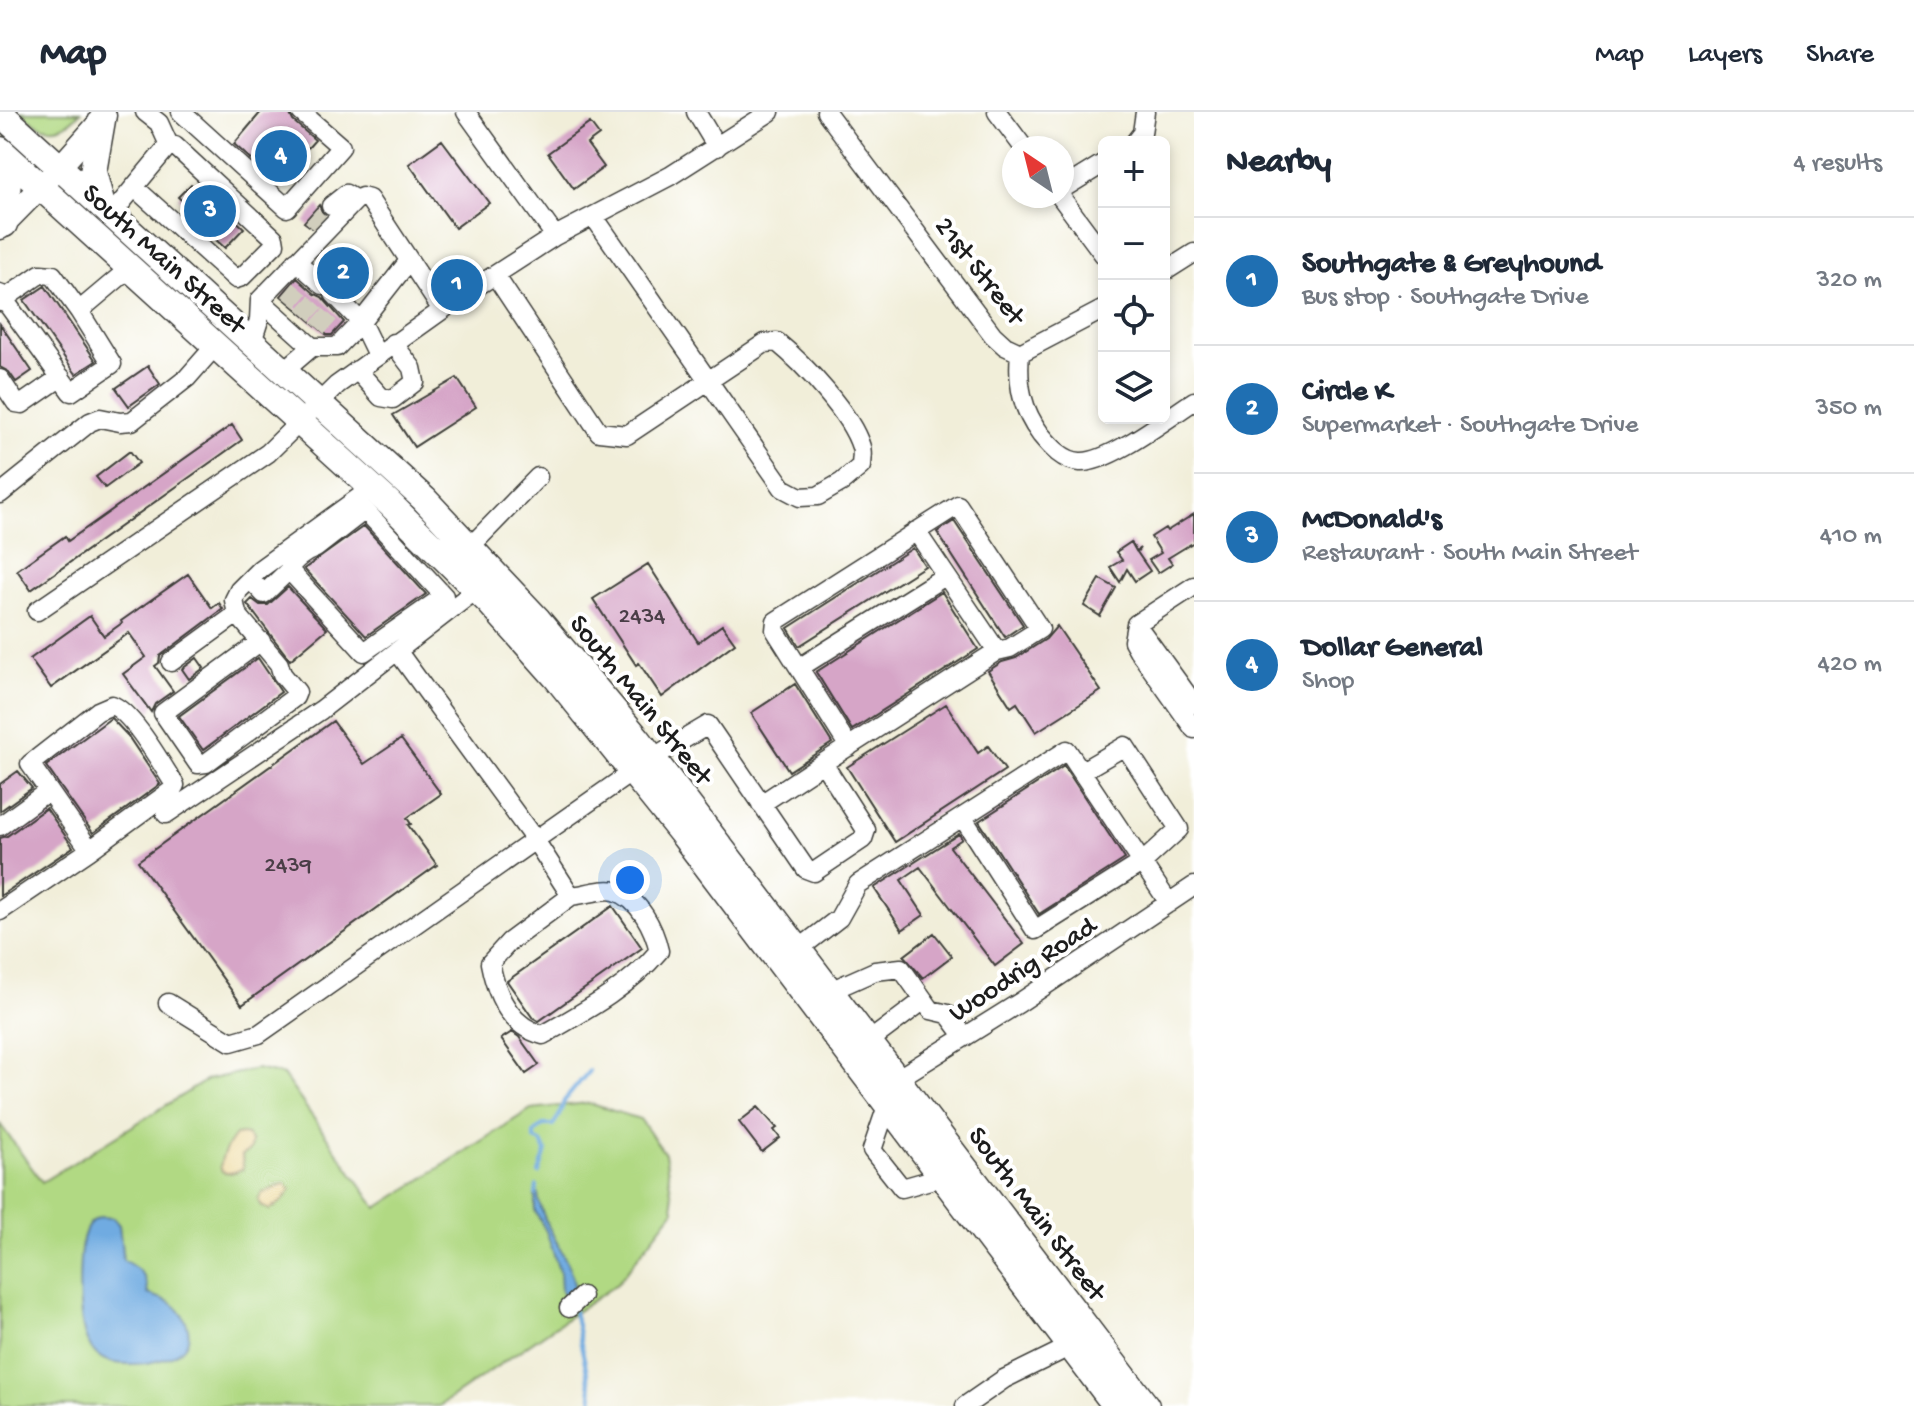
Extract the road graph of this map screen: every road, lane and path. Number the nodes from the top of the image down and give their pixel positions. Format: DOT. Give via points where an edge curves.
graph roads {
  1 [pos="145,112"];
  2 [pos="181,112"];
  3 [pos="301,112"];
  4 [pos="466,112"];
  5 [pos="696,112"];
  6 [pos="770,112"];
  7 [pos="826,112"];
  8 [pos="997,112"];
  9 [pos="1145,112"];
  10 [pos="0,113"];
  11 [pos="105,116"];
  12 [pos="1015,136"];
  13 [pos="1140,136"];
  14 [pos="169,145"];
  15 [pos="717,147"];
  16 [pos="0,150"];
  17 [pos="0,161"];
  18 [pos="1098,167"];
  19 [pos="59,168"];
  20 [pos="1074,182"];
  21 [pos="41,187"];
  22 [pos="134,187"];
  23 [pos="356,200"];
  24 [pos="331,206"];
  25 [pos="1069,208"];
  26 [pos="107,210"];
  27 [pos="594,217"];
  28 [pos="2,226"];
  29 [pos="312,228"];
  30 [pos="555,236"];
  31 [pos="1098,247"];
  32 [pos="1194,253"];
  33 [pos="299,258"];
  34 [pos="408,262"];
  35 [pos="130,268"];
  36 [pos="223,268"];
  37 [pos="1170,268"];
  38 [pos="495,275"];
  39 [pos="200,295"];
  40 [pos="1,298"];
  41 [pos="260,300"];
  42 [pos="442,310"];
  43 [pos="79,311"];
  44 [pos="1098,312"];
  45 [pos="361,322"];
  46 [pos="306,332"];
  47 [pos="252,342"];
  48 [pos="393,343"];
  49 [pos="216,345"];
  50 [pos="1020,353"];
  51 [pos="377,355"];
  52 [pos="357,370"];
  53 [pos="284,371"];
  54 [pos="61,377"];
  55 [pos="0,379"];
  56 [pos="709,382"];
  57 [pos="1194,401"];
  58 [pos="318,403"];
  59 [pos="300,423"];
  60 [pos="538,477"];
  61 [pos="372,488"];
  62 [pos="0,494"];
  63 [pos="916,531"];
  64 [pos="470,547"];
  65 [pos="289,570"];
  66 [pos="945,576"];
  67 [pos="250,579"];
  68 [pos="486,582"];
  69 [pos="1194,586"];
  70 [pos="37,611"];
  71 [pos="237,614"];
  72 [pos="1136,624"];
  73 [pos="261,641"];
  74 [pos="997,651"];
  75 [pos="398,652"];
  76 [pos="171,662"];
  77 [pos="799,668"];
  78 [pos="1194,704"];
  79 [pos="163,713"];
  80 [pos="1194,729"];
  81 [pos="137,730"];
  82 [pos="849,747"];
  83 [pos="823,763"];
  84 [pos="643,765"];
  85 [pos="1082,771"];
  86 [pos="48,791"];
  87 [pos="761,804"];
  88 [pos="166,814"];
  89 [pos="963,818"];
  90 [pos="0,826"];
  91 [pos="535,840"];
  92 [pos="90,850"];
  93 [pos="1143,862"];
  94 [pos="1194,886"];
  95 [pos="571,896"];
  96 [pos="1169,903"];
  97 [pos="0,911"];
  98 [pos="799,949"];
  99 [pos="830,991"];
  100 [pos="924,1000"];
  101 [pos="168,1003"];
  102 [pos="965,1037"];
  103 [pos="868,1042"];
  104 [pos="879,1086"];
  105 [pos="941,1177"];
  106 [pos="1071,1346"];
  107 [pos="1114,1405"];
  108 [pos="965,1406"];
  109 [pos="1146,1406"];
  1 -- 14 [label="street" via="159,123"];
  2 -- 3 [label="street" via="287,208 341,147"];
  4 -- 30 [label="street"];
  5 -- 15 [label="street"];
  6 -- 15 [label="street"];
  7 -- 50 [label="street, 21st Street" via="993,335"];
  8 -- 12 [label="street"];
  9 -- 13 [label="street"];
  10 -- 19 [label="highway, South Main Street"];
  11 -- 19 [label="main road"];
  11 -- 26 [label="highway" via="93,172"];
  14 -- 22 [label="street"];
  14 -- 36 [label="street" via="274,238 275,244 242,277 236,279"];
  15 -- 27 [label="street"];
  16 -- 21 [label="highway, South Main Street"];
  17 -- 28 [label="highway" via="8,181"];
  18 -- 20 [label="street"];
  19 -- 21 [label="main road"];
  19 -- 26 [label="highway, South Main Street"];
  21 -- 28 [label="main road"];
  21 -- 35 [label="highway, South Main Street"];
  22 -- 26 [label="street"];
  22 -- 36 [label="street"];
  23 -- 24 [label="street" via="346,194"];
  23 -- 33 [label="street"];
  23 -- 34 [label="street" via="369,199"];
  25 -- 31 [label="street"];
  26 -- 39 [label="highway, South Main Street"];
  27 -- 30 [label="street"];
  27 -- 56 [label="street"];
  29 -- 33 [label="street" via="300,242"];
  30 -- 38 [label="street"];
  32 -- 37 [label="street"];
  33 -- 41 [label="street"];
  33 -- 45 [label="street" via="325,292"];
  34 -- 42 [label="street"];
  34 -- 45 [label="street"];
  35 -- 43 [label="street"];
  35 -- 49 [label="highway, South Main Street"];
  36 -- 39 [label="street"];
  38 -- 42 [label="street"];
  38 -- 56 [label="street" via="599,432 627,435"];
  39 -- 47 [label="highway, South Main Street"];
  40 -- 43 [label="street" via="40,274 53,275"];
  40 -- 54 [label="street"];
  41 -- 46 [label="street" via="283,308"];
  41 -- 47 [label="street"];
  42 -- 48 [label="street"];
  43 -- 54 [label="street" via="112,364 71,392"];
  44 -- 50 [label="street"];
  45 -- 46 [label="street" via="337,347"];
  45 -- 51 [label="street"];
  46 -- 53 [label="street"];
  47 -- 53 [label="highway, South Main Street"];
  48 -- 51 [label="street"];
  48 -- 52 [label="street" via="412,368 415,382 393,399 381,397"];
  49 -- 59 [label="highway, South Main Street"];
  49 -- 62 [label="street" via="187,378 132,421 90,422"];
  50 -- 57 [label="street, 21st Street" via="1025,408 1048,444 1073,461 1102,458"];
  51 -- 52 [label="street"];
  52 -- 58 [label="street"];
  53 -- 58 [label="highway, South Main Street"];
  54 -- 55 [label="street" via="22,404"];
  56 -- 56 [label="street" via="783,488 800,497 818,496 861,466 862,450 852,428 812,375 777,342 765,343"];
  58 -- 59 [label="street"];
  58 -- 64 [label="highway, South Main Street"];
  59 -- 61 [label="highway, South Main Street"];
  59 -- 70 [label="street" via="268,453"];
  60 -- 64 [label="street"];
  61 -- 67 [label="street"];
  61 -- 68 [label="highway, South Main Street"];
  63 -- 66 [label="street"];
  63 -- 74 [label="street" via="958,505 1040,629"];
  63 -- 77 [label="street" via="776,621 775,630"];
  64 -- 68 [label="highway, South Main Street"];
  65 -- 65 [label="street" via="364,652 444,596 365,510"];
  65 -- 67 [label="street" via="264,594"];
  66 -- 74 [label="street"];
  66 -- 77 [label="street"];
  67 -- 71 [label="street" via="234,600"];
  68 -- 75 [label="street"];
  68 -- 84 [label="highway, South Main Street" via="556,677"];
  69 -- 72 [label="street"];
  71 -- 73 [label="street"];
  71 -- 76 [label="street"];
  72 -- 78 [label="street"];
  72 -- 80 [label="street" via="1133,641"];
  73 -- 79 [label="street"];
  73 -- 79 [label="street" via="297,692 295,697 206,763 198,764"];
  74 -- 82 [label="street"];
  75 -- 88 [label="street"];
  75 -- 91 [label="street"];
  77 -- 82 [label="street"];
  79 -- 81 [label="street"];
  81 -- 86 [label="street" via="119,708 98,711 30,764"];
  81 -- 92 [label="street" via="175,785"];
  82 -- 83 [label="street"];
  83 -- 87 [label="street"];
  83 -- 87 [label="street" via="866,830 863,839 814,872 806,869"];
  84 -- 87 [label="street" via="708,725"];
  84 -- 91 [label="street"];
  84 -- 98 [label="highway, South Main Street"];
  84 -- 104 [label="highway, South Main Street"];
  85 -- 89 [label="street" via="1067,750"];
  85 -- 93 [label="street"];
  85 -- 93 [label="street" via="1125,746 1179,829"];
  86 -- 90 [label="street"];
  86 -- 92 [label="street"];
  89 -- 93 [label="street" via="1035,930"];
  89 -- 98 [label="street" via="858,884 839,918"];
  91 -- 95 [label="street"];
  91 -- 101 [label="street" via="259,1034 231,1042"];
  92 -- 97 [label="street"];
  93 -- 96 [label="street"];
  94 -- 96 [label="street, Woodrig Road"];
  95 -- 95 [label="street" via="509,942 490,963 494,988 529,1032 543,1035 602,1000 659,951 654,930 633,902 614,891"];
  96 -- 102 [label="street, Woodrig Road"];
  98 -- 99 [label="highway, South Main Street"];
  99 -- 100 [label="street" via="875,971 901,968"];
  99 -- 103 [label="highway, South Main Street"];
  100 -- 102 [label="street" via="931,1010 948,1014"];
  100 -- 103 [label="street"];
  102 -- 104 [label="street, Woodrig Road"];
  103 -- 104 [label="highway, South Main Street"];
  104 -- 105 [label="highway, South Main Street"];
  104 -- 105 [label="street" via="872,1150 902,1188"];
  104 -- 109 [label="highway, South Main Street"];
  105 -- 106 [label="highway, South Main Street"];
  106 -- 107 [label="highway, South Main Street"];
  106 -- 108 [label="street" via="1004,1379"];
}
